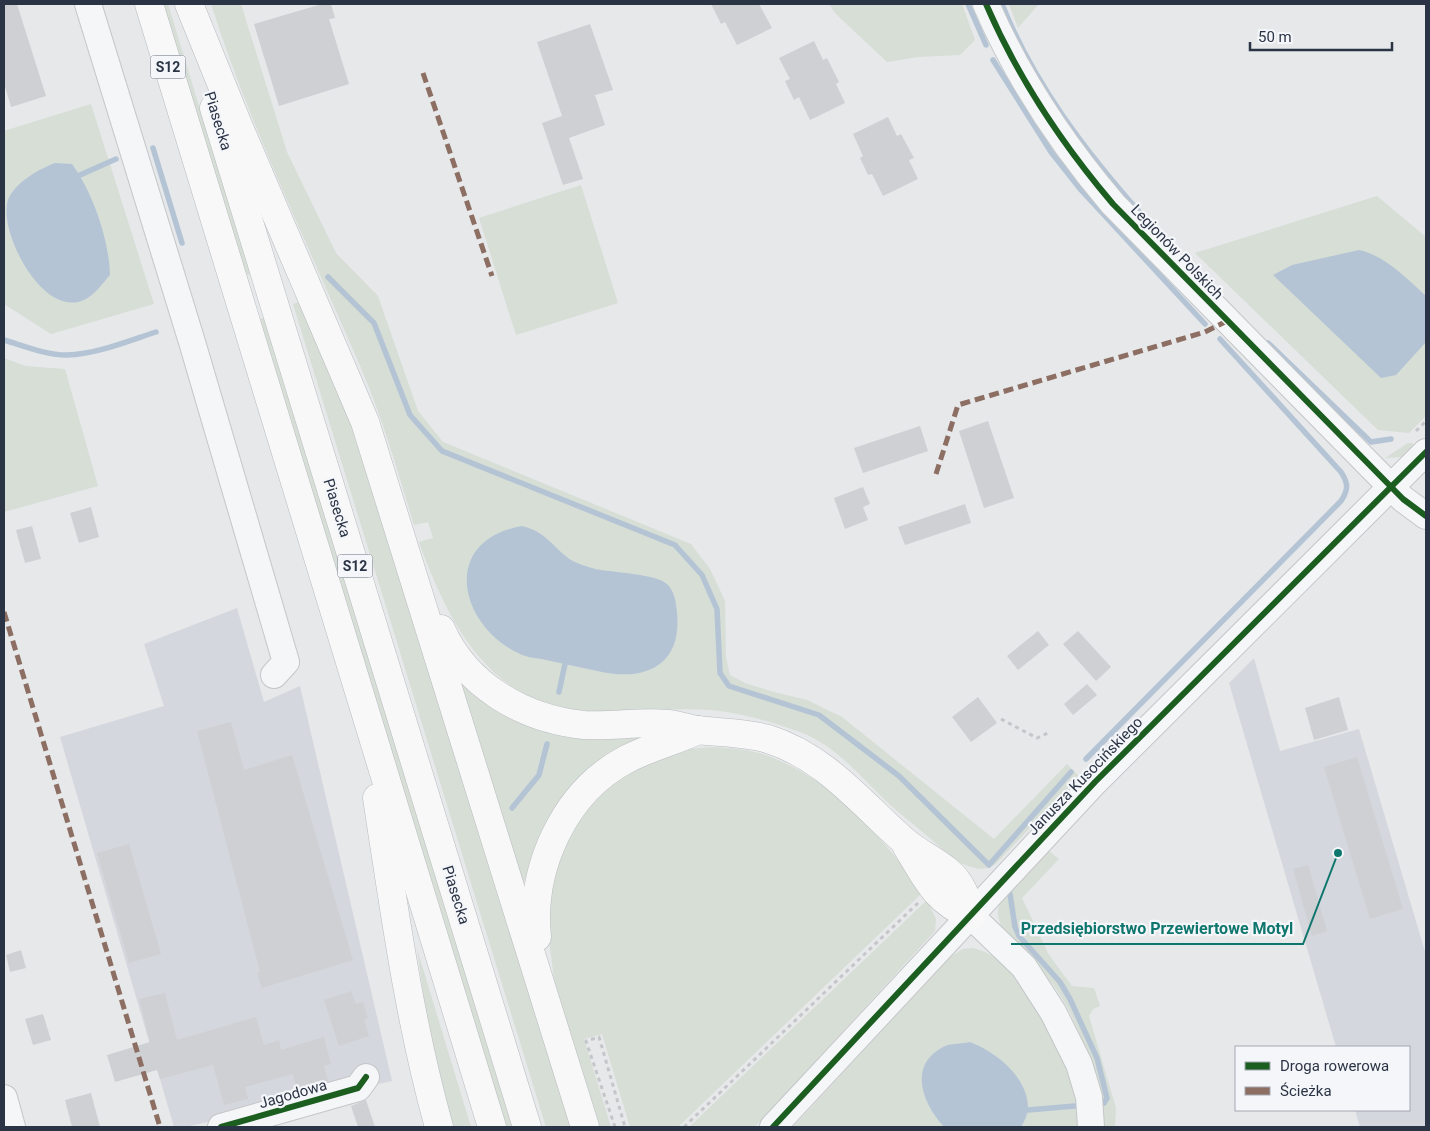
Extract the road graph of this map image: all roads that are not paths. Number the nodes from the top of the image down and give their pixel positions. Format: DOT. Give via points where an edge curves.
graph roads {
  1 [pos="88,4"];
  2 [pos="149,4"];
  3 [pos="182,4"];
  4 [pos="189,4"];
  5 [pos="986,4"];
  6 [pos="1419,444"];
  7 [pos="1391,487"];
  8 [pos="1426,516"];
  9 [pos="406,550"];
  10 [pos="274,675"];
  11 [pos="362,700"];
  12 [pos="698,730"];
  13 [pos="904,841"];
  14 [pos="971,916"];
  15 [pos="542,982"];
  16 [pos="366,1077"];
  17 [pos="4,1098"];
  18 [pos="12,1127"];
  19 [pos="221,1127"];
  20 [pos="439,1127"];
  21 [pos="492,1127"];
  22 [pos="527,1127"];
  23 [pos="585,1127"];
  24 [pos="773,1127"];
  25 [pos="1091,1127"];
  1 -- 10 [label="street" via="286,662"];
  2 -- 11 [label="highway, S12"];
  3 -- 22 [label="highway, Piasecka / S12"];
  4 -- 9 [label="highway" via="362,414"];
  5 -- 7 [label="street, Legionów Polskich" via="1031,93 1058,136 1094,182 1135,228"];
  6 -- 7 [label="street, Janusza Kusocińskiego"];
  7 -- 8 [label="street, Legionów Polskich"];
  7 -- 14 [label="street, Janusza Kusocińskiego" via="1095,782"];
  9 -- 12 [label="highway" via="449,646 485,686 507,702 529,712 584,725 667,724"];
  9 -- 15 [label="highway"];
  11 -- 20 [label="highway" via="398,930 425,1076"];
  11 -- 21 [label="highway, S12"];
  12 -- 13 [label="highway" via="747,734 808,757 856,794"];
  12 -- 15 [label="highway" via="649,749 609,770 591,785 558,829 539,880 534,914"];
  13 -- 14 [label="highway" via="933,889 951,907"];
  13 -- 14 [label="highway" via="952,875 963,890"];
  14 -- 24 [label="street, Janusza Kusocińskiego"];
  14 -- 25 [label="street" via="1024,967 1053,1012 1079,1064 1089,1097"];
  15 -- 23 [label="highway"];
  16 -- 19 [label="street, Jagodowa" via="358,1088"];
  17 -- 18 [label="street"];
}
